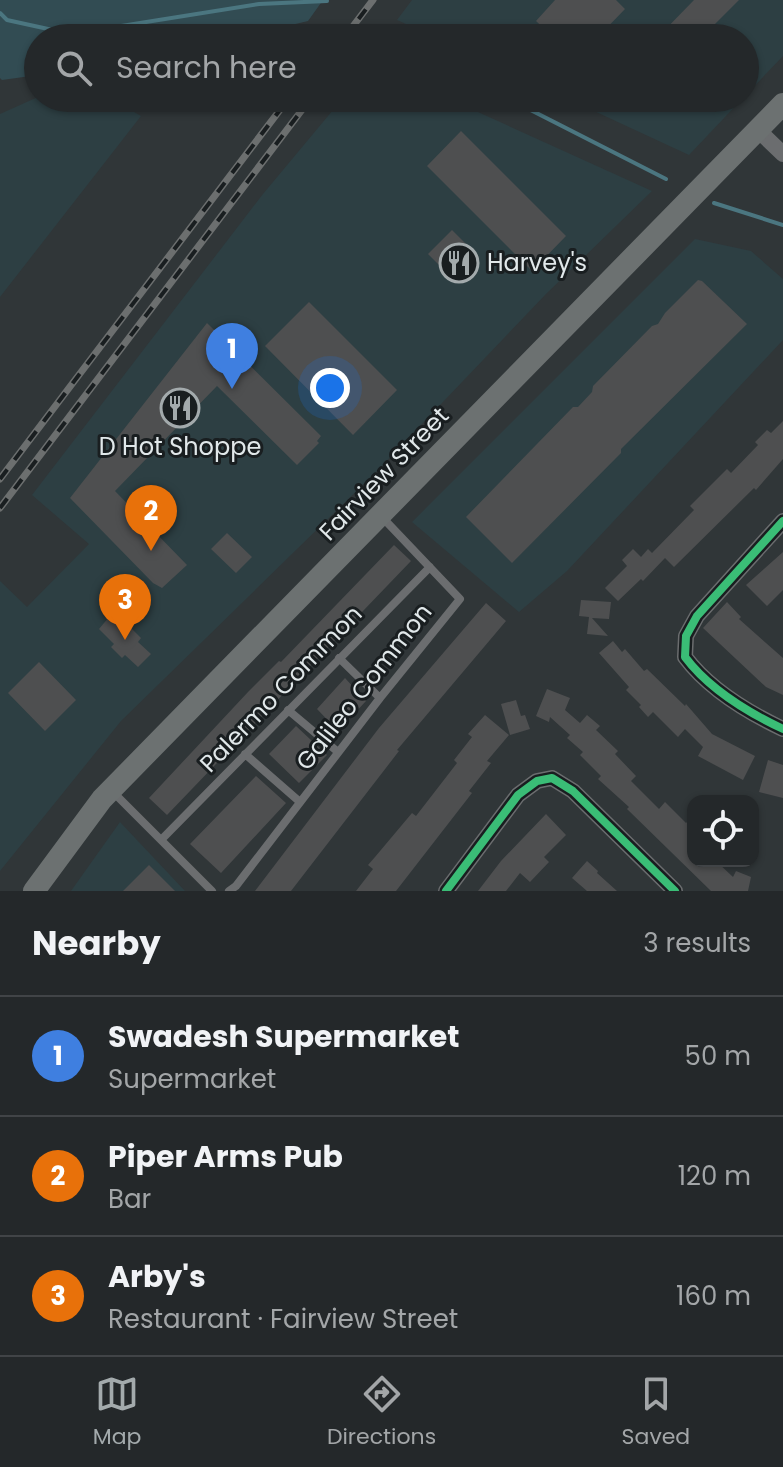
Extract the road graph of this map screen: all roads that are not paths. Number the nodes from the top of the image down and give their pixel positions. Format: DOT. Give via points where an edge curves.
graph roads {
  1 [pos="783,104"];
  2 [pos="758,130"];
  3 [pos="783,154"];
  4 [pos="381,515"];
  5 [pos="783,521"];
  6 [pos="430,567"];
  7 [pos="339,658"];
  8 [pos="380,698"];
  9 [pos="288,710"];
  10 [pos="783,729"];
  11 [pos="338,752"];
  12 [pos="245,754"];
  13 [pos="111,790"];
  14 [pos="300,802"];
  15 [pos="161,840"];
  16 [pos="34,891"];
  17 [pos="212,891"];
  18 [pos="229,891"];
  19 [pos="446,891"];
  20 [pos="675,891"];
  1 -- 2 [label="main road, Fairview Street"];
  2 -- 3 [label="street"];
  2 -- 4 [label="main road, Fairview Street"];
  4 -- 6 [label="lane, Galileo Common"];
  4 -- 13 [label="main road, Fairview Street"];
  5 -- 10 [label="street" via="697,616 686,636 685,657 699,675"];
  6 -- 7 [label="lane, Palermo Common"];
  6 -- 8 [label="lane, Galileo Common" via="460,599"];
  7 -- 8 [label="lane"];
  7 -- 9 [label="lane, Palermo Common"];
  8 -- 11 [label="lane, Galileo Common"];
  9 -- 11 [label="lane"];
  9 -- 12 [label="lane, Palermo Common"];
  11 -- 14 [label="lane, Galileo Common"];
  12 -- 14 [label="lane"];
  12 -- 15 [label="lane, Palermo Common"];
  13 -- 15 [label="lane"];
  13 -- 16 [label="main road, Fairview Street"];
  14 -- 18 [label="lane, Galileo Common"];
  15 -- 17 [label="lane"];
  19 -- 20 [label="street" via="518,795 537,781 552,778 573,791"];
}
